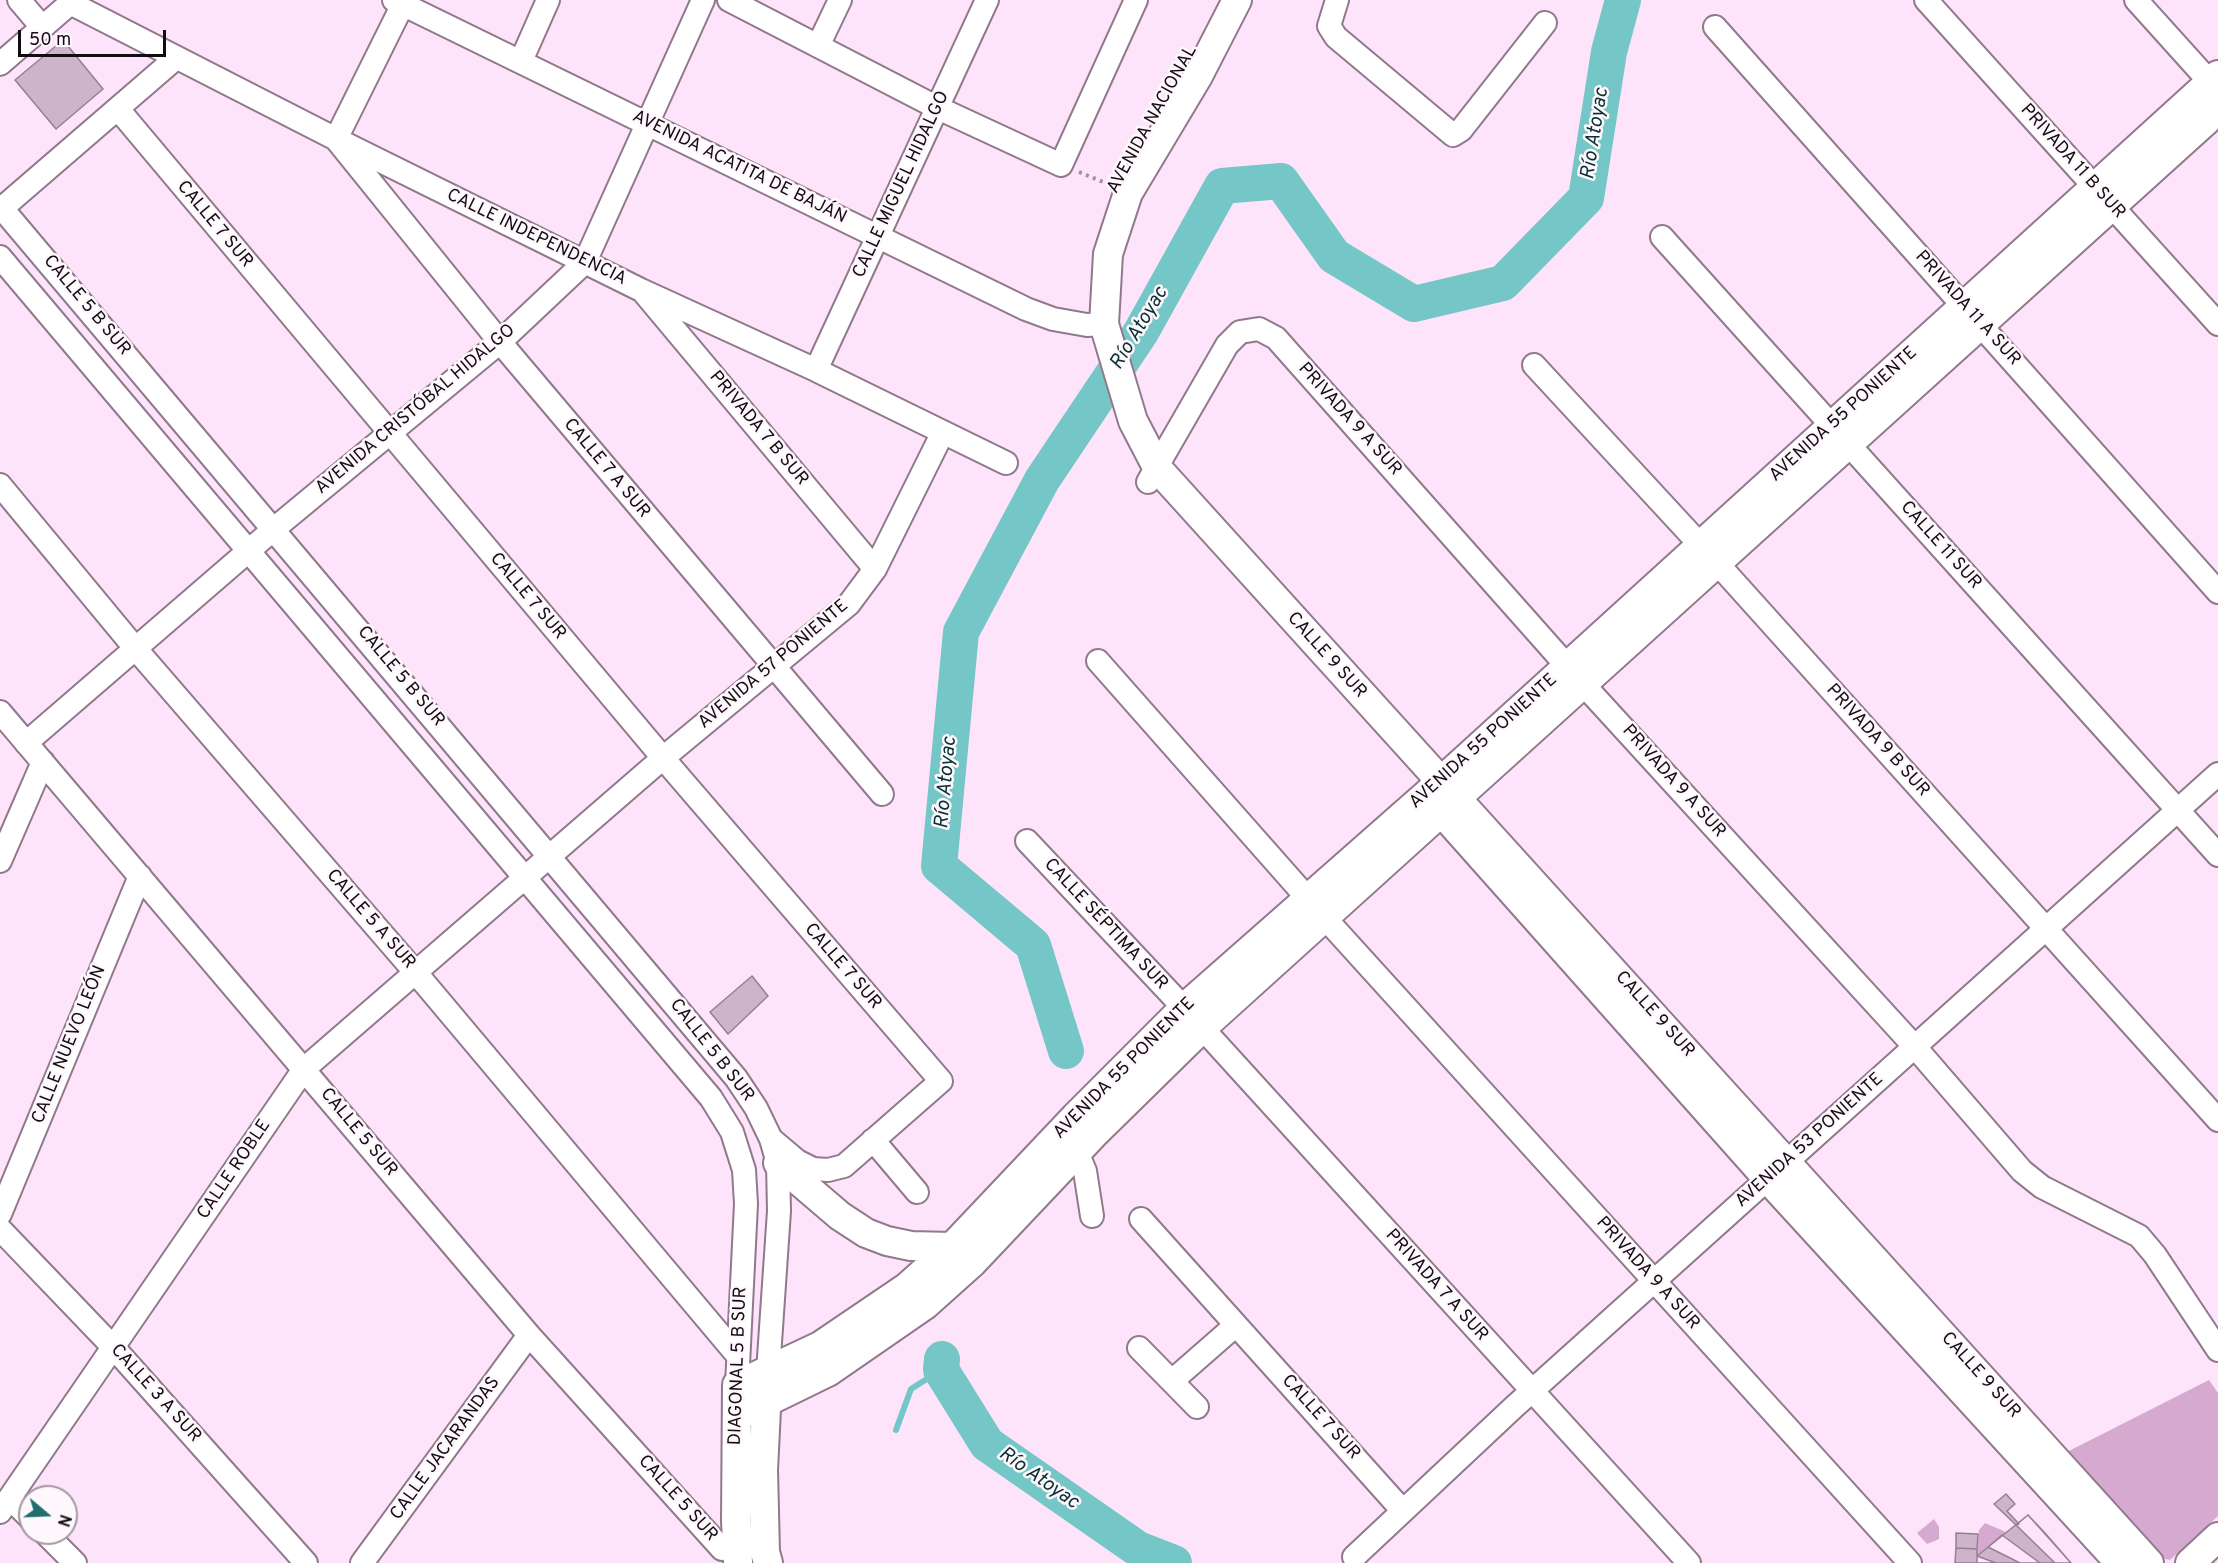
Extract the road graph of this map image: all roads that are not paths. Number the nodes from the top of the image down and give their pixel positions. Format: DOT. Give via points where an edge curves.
graph roads {
  1 [pos="19,0"];
  2 [pos="548,0"];
  3 [pos="704,0"];
  4 [pos="729,0"];
  5 [pos="840,0"];
  6 [pos="987,0"];
  7 [pos="1136,0"];
  8 [pos="1218,0"];
  9 [pos="1237,0"];
  10 [pos="1337,0"];
  11 [pos="1926,0"];
  12 [pos="2136,0"];
  13 [pos="72,2"];
  14 [pos="398,2"];
  15 [pos="1545,23"];
  16 [pos="42,27"];
  17 [pos="1715,27"];
  18 [pos="818,46"];
  19 [pos="176,58"];
  20 [pos="521,61"];
  21 [pos="0,64"];
  22 [pos="2216,83"];
  23 [pos="938,108"];
  24 [pos="118,109"];
  25 [pos="2218,110"];
  26 [pos="648,123"];
  27 [pos="336,140"];
  28 [pos="2103,196"];
  29 [pos="1,208"];
  30 [pos="879,237"];
  31 [pos="1662,237"];
  32 [pos="0,257"];
  33 [pos="585,262"];
  34 [pos="641,290"];
  35 [pos="1973,314"];
  36 [pos="1095,324"];
  37 [pos="2218,324"];
  38 [pos="500,342"];
  39 [pos="1534,365"];
  40 [pos="816,370"];
  41 [pos="943,432"];
  42 [pos="388,433"];
  43 [pos="1840,435"];
  44 [pos="1006,463"];
  45 [pos="1153,475"];
  46 [pos="0,485"];
  47 [pos="275,528"];
  48 [pos="248,551"];
  49 [pos="1709,554"];
  50 [pos="875,569"];
  51 [pos="2218,592"];
  52 [pos="135,648"];
  53 [pos="1098,661"];
  54 [pos="772,667"];
  55 [pos="1576,674"];
  56 [pos="0,712"];
  57 [pos="26,742"];
  58 [pos="663,759"];
  59 [pos="43,762"];
  60 [pos="2218,774"];
  61 [pos="882,794"];
  62 [pos="1441,797"];
  63 [pos="2177,810"];
  64 [pos="1027,841"];
  65 [pos="2218,855"];
  66 [pos="551,857"];
  67 [pos="0,861"];
  68 [pos="140,876"];
  69 [pos="525,879"];
  70 [pos="1317,908"];
  71 [pos="2045,930"];
  72 [pos="416,973"];
  73 [pos="1193,1018"];
  74 [pos="1914,1047"];
  75 [pos="304,1069"];
  76 [pos="2218,1120"];
  77 [pos="873,1140"];
  78 [pos="775,1151"];
  79 [pos="1077,1152"];
  80 [pos="744,1170"];
  81 [pos="1778,1170"];
  82 [pos="917,1192"];
  83 [pos="0,1214"];
  84 [pos="1092,1216"];
  85 [pos="1141,1219"];
  86 [pos="0,1229"];
  87 [pos="951,1247"];
  88 [pos="1654,1282"];
  89 [pos="1236,1325"];
  90 [pos="530,1335"];
  91 [pos="114,1348"];
  92 [pos="1139,1348"];
  93 [pos="2218,1350"];
  94 [pos="738,1356"];
  95 [pos="768,1372"];
  96 [pos="1172,1382"];
  97 [pos="737,1385"];
  98 [pos="1531,1392"];
  99 [pos="766,1405"];
  100 [pos="1197,1407"];
  101 [pos="738,1416"];
  102 [pos="764,1470"];
  103 [pos="5,1505"];
  104 [pos="1403,1511"];
  105 [pos="735,1521"];
  106 [pos="2218,1537"];
  107 [pos="57,1545"];
  108 [pos="766,1557"];
  109 [pos="1354,1557"];
  110 [pos="725,1558"];
  111 [pos="75,1563"];
  112 [pos="306,1563"];
  113 [pos="362,1563"];
  114 [pos="1689,1563"];
  115 [pos="1910,1563"];
  116 [pos="2120,1563"];
  117 [pos="2149,1563"];
  118 [pos="2190,1563"];
  1 -- 16 [label="street"];
  2 -- 20 [label="street"];
  3 -- 26 [label="street, AVENIDA CRISTÓBAL HIDALGO"];
  4 -- 18 [label="street"];
  5 -- 18 [label="street"];
  6 -- 23 [label="street, CALLE MIGUEL HIDALGO"];
  7 -- 23 [label="street" via="1071,169"];
  8 -- 36 [label="main road, AVENIDA NACIONAL" via="1113,186 1092,252"];
  9 -- 36 [label="main road, AVENIDA NACIONAL" via="1198,76 1128,193 1108,254"];
  10 -- 15 [label="street" via="1329,26 1336,37 1453,135 1461,130"];
  11 -- 28 [label="street, PRIVADA 11 B SUR"];
  12 -- 22 [label="street"];
  13 -- 16 [label="street"];
  13 -- 19 [label="street, CALLE INDEPENDENCIA"];
  14 -- 20 [label="street, AVENIDA ACATITA DE BAJÁN"];
  14 -- 27 [label="street"];
  16 -- 21 [label="street"];
  17 -- 35 [label="street, PRIVADA 11 A SUR"];
  18 -- 23 [label="street"];
  19 -- 24 [label="street"];
  19 -- 27 [label="street, CALLE INDEPENDENCIA"];
  20 -- 26 [label="street, AVENIDA ACATITA DE BAJÁN"];
  22 -- 28 [label="main road, AVENIDA 55 PONIENTE"];
  23 -- 30 [label="street, CALLE MIGUEL HIDALGO"];
  24 -- 29 [label="street"];
  24 -- 42 [label="street, CALLE 7 SUR"];
  25 -- 28 [label="main road, AVENIDA 55 PONIENTE"];
  26 -- 30 [label="street, AVENIDA ACATITA DE BAJÁN"];
  26 -- 33 [label="street, AVENIDA CRISTÓBAL HIDALGO"];
  27 -- 33 [label="street, CALLE INDEPENDENCIA"];
  27 -- 38 [label="street, CALLE 7 A SUR"];
  28 -- 35 [label="main road, AVENIDA 55 PONIENTE"];
  28 -- 37 [label="street, PRIVADA 11 B SUR"];
  29 -- 47 [label="street, CALLE 5 B SUR"];
  30 -- 36 [label="street, AVENIDA ACATITA DE BAJÁN" via="1026,309 1053,319"];
  30 -- 40 [label="street, CALLE MIGUEL HIDALGO"];
  31 -- 43 [label="street, CALLE 11 SUR"];
  32 -- 48 [label="street, CALLE 5 B SUR"];
  33 -- 34 [label="street, CALLE INDEPENDENCIA"];
  33 -- 38 [label="street, AVENIDA CRISTÓBAL HIDALGO"];
  34 -- 40 [label="street, CALLE INDEPENDENCIA"];
  34 -- 50 [label="street, PRIVADA 7 B SUR"];
  35 -- 43 [label="main road, AVENIDA 55 PONIENTE"];
  35 -- 51 [label="street, PRIVADA 11 A SUR"];
  36 -- 45 [label="main road, AVENIDA NACIONAL" via="1125,424"];
  38 -- 42 [label="street, AVENIDA CRISTÓBAL HIDALGO"];
  38 -- 54 [label="street, CALLE 7 A SUR"];
  39 -- 49 [label="street, PRIVADA 9 B SUR"];
  40 -- 41 [label="street, CALLE INDEPENDENCIA"];
  41 -- 44 [label="street, CALLE INDEPENDENCIA"];
  41 -- 50 [label="street, AVENIDA 57 PONIENTE"];
  42 -- 47 [label="street, AVENIDA CRISTÓBAL HIDALGO"];
  42 -- 58 [label="street, CALLE 7 SUR"];
  43 -- 49 [label="main road, AVENIDA 55 PONIENTE"];
  43 -- 63 [label="street, CALLE 11 SUR"];
  45 -- 55 [label="street, PRIVADA 9 A SUR" via="1227,345 1240,332 1259,329 1276,338"];
  45 -- 62 [label="main road, CALLE 9 SUR"];
  46 -- 52 [label="street, CALLE 5 A SUR"];
  47 -- 48 [label="street, AVENIDA CRISTÓBAL HIDALGO"];
  47 -- 66 [label="street, CALLE 5 B SUR"];
  48 -- 52 [label="street, AVENIDA CRISTÓBAL HIDALGO"];
  48 -- 69 [label="street, CALLE 5 B SUR"];
  49 -- 55 [label="main road, AVENIDA 55 PONIENTE"];
  49 -- 71 [label="street, PRIVADA 9 B SUR"];
  50 -- 54 [label="street, AVENIDA 57 PONIENTE" via="849,604"];
  52 -- 57 [label="street, AVENIDA CRISTÓBAL HIDALGO"];
  52 -- 72 [label="street, CALLE 5 A SUR"];
  53 -- 70 [label="street, PRIVADA 9 A SUR"];
  54 -- 58 [label="street, AVENIDA 57 PONIENTE"];
  54 -- 61 [label="street, CALLE 7 A SUR"];
  55 -- 62 [label="main road, AVENIDA 55 PONIENTE"];
  55 -- 74 [label="street, PRIVADA 9 A SUR"];
  56 -- 57 [label="street, CALLE 5 SUR"];
  57 -- 59 [label="street, CALLE 5 SUR"];
  58 -- 66 [label="street, AVENIDA 57 PONIENTE"];
  58 -- 77 [label="street, CALLE 7 SUR" via="941,1081"];
  59 -- 67 [label="street"];
  59 -- 68 [label="street, CALLE 5 SUR"];
  60 -- 63 [label="street, AVENIDA 53 PONIENTE"];
  62 -- 70 [label="main road, AVENIDA 55 PONIENTE"];
  62 -- 81 [label="main road, CALLE 9 SUR"];
  63 -- 65 [label="street, CALLE 11 SUR"];
  63 -- 71 [label="street, AVENIDA 53 PONIENTE"];
  64 -- 73 [label="street, CALLE SÉPTIMA SUR"];
  66 -- 69 [label="street, AVENIDA 57 PONIENTE"];
  66 -- 78 [label="street, CALLE 5 B SUR" via="736,1078"];
  68 -- 75 [label="street, CALLE 5 SUR"];
  68 -- 83 [label="street, CALLE NUEVO LEÓN"];
  69 -- 72 [label="street, CALLE ROBLE"];
  69 -- 80 [label="street, CALLE 5 B SUR" via="711,1098 732,1132"];
  70 -- 73 [label="main road, AVENIDA 55 PONIENTE"];
  70 -- 88 [label="street, PRIVADA 9 A SUR"];
  71 -- 74 [label="street, AVENIDA 53 PONIENTE"];
  71 -- 76 [label="street, PRIVADA 9 B SUR"];
  72 -- 75 [label="street, CALLE ROBLE"];
  72 -- 94 [label="street, CALLE 5 A SUR"];
  73 -- 79 [label="main road, AVENIDA 55 PONIENTE"];
  73 -- 87 [label="main road, AVENIDA 55 PONIENTE" via="1075,1117"];
  73 -- 98 [label="street, PRIVADA 7 A SUR"];
  74 -- 81 [label="street, AVENIDA 53 PONIENTE"];
  74 -- 93 [label="street, PRIVADA 9 A SUR" via="2022,1171 2042,1187 2139,1236"];
  75 -- 90 [label="street, CALLE 5 SUR"];
  75 -- 91 [label="street, CALLE ROBLE"];
  77 -- 78 [label="street" via="844,1166 828,1170 813,1168"];
  77 -- 82 [label="street"];
  78 -- 87 [label="main road" via="840,1216 866,1233 911,1246"];
  78 -- 95 [label="street, DIAGONAL 5 B SUR" via="778,1211"];
  79 -- 84 [label="street"];
  79 -- 99 [label="main road, AVENIDA 55 PONIENTE" via="973,1262 925,1305 828,1372"];
  80 -- 94 [label="street, DIAGONAL 5 B SUR" via="746,1204"];
  81 -- 88 [label="street, AVENIDA 53 PONIENTE"];
  81 -- 116 [label="main road, CALLE 9 SUR"];
  81 -- 117 [label="main road, CALLE 9 SUR"];
  85 -- 89 [label="street, CALLE 7 SUR"];
  86 -- 91 [label="street, CALLE 3 A SUR"];
  87 -- 95 [label="main road, AVENIDA 55 PONIENTE" via="870,1314 820,1346"];
  88 -- 98 [label="street, AVENIDA 53 PONIENTE"];
  88 -- 115 [label="street, PRIVADA 9 A SUR"];
  89 -- 96 [label="street"];
  89 -- 104 [label="street, CALLE 7 SUR"];
  90 -- 110 [label="street, CALLE 5 SUR"];
  90 -- 113 [label="street, CALLE JACARANDAS"];
  91 -- 103 [label="street, CALLE ROBLE"];
  91 -- 112 [label="street, CALLE 3 A SUR"];
  92 -- 96 [label="street"];
  94 -- 97 [label="street, DIAGONAL 5 B SUR"];
  95 -- 97 [label="main road, AVENIDA 55 PONIENTE"];
  95 -- 99 [label="main road, DIAGONAL 5 B SUR"];
  96 -- 100 [label="street"];
  97 -- 101 [label="main road, DIAGONAL 5 B SUR"];
  98 -- 104 [label="street, AVENIDA 53 PONIENTE"];
  98 -- 114 [label="street, PRIVADA 7 A SUR"];
  99 -- 101 [label="main road, AVENIDA 55 PONIENTE"];
  99 -- 102 [label="main road, DIAGONAL 5 B SUR"];
  101 -- 105 [label="main road, DIAGONAL 5 B SUR"];
  102 -- 105 [label="street"];
  102 -- 108 [label="main road, DIAGONAL 5 B SUR"];
  104 -- 109 [label="street, AVENIDA 53 PONIENTE"];
  105 -- 110 [label="main road, DIAGONAL 5 B SUR"];
  106 -- 118 [label="main road"];
  107 -- 111 [label="street"];
}
